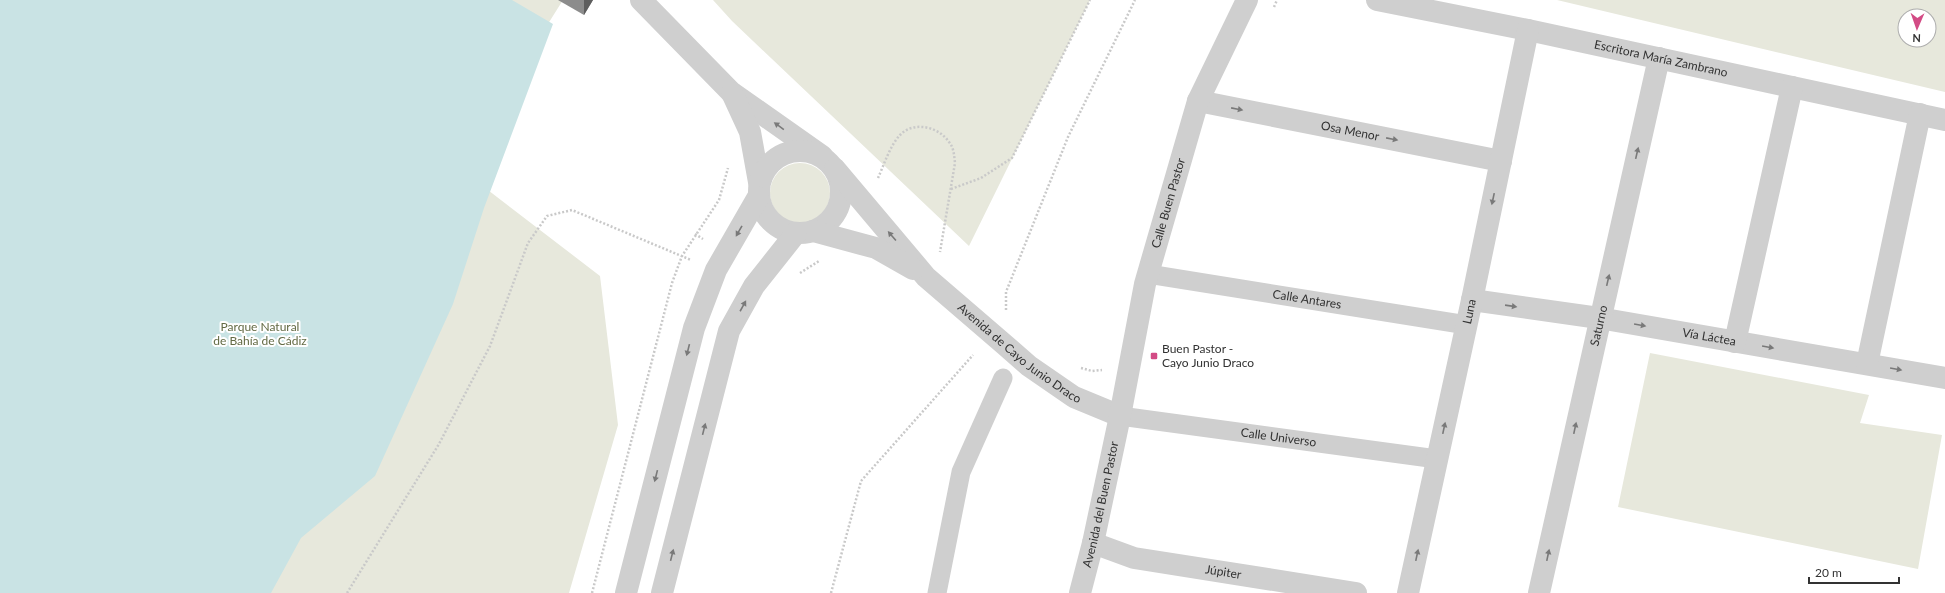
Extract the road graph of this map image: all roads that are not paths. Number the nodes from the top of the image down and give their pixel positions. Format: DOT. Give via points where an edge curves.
graph roads {
  1 [pos="641,0"];
  2 [pos="1247,0"];
  3 [pos="1377,0"];
  4 [pos="1528,30"];
  5 [pos="1659,58"];
  6 [pos="1792,87"];
  7 [pos="731,92"];
  8 [pos="1198,101"];
  9 [pos="1920,114"];
  10 [pos="1945,120"];
  11 [pos="1501,161"];
  12 [pos="828,163"];
  13 [pos="759,190"];
  14 [pos="805,232"];
  15 [pos="1148,274"];
  16 [pos="926,277"];
  17 [pos="1472,300"];
  18 [pos="1599,318"];
  19 [pos="1467,325"];
  20 [pos="1735,342"];
  21 [pos="1867,364"];
  22 [pos="1003,378"];
  23 [pos="1945,378"];
  24 [pos="1120,416"];
  25 [pos="1437,459"];
  26 [pos="1093,543"];
  27 [pos="1316,590"];
  28 [pos="626,593"];
  29 [pos="662,593"];
  30 [pos="937,593"];
  31 [pos="1080,593"];
  32 [pos="1356,593"];
  33 [pos="1408,593"];
  34 [pos="1539,593"];
  1 -- 7 [label="street, Avenida de Cayo Junio Draco"];
  2 -- 8 [label="street, Calle Buen Pastor"];
  3 -- 4 [label="street, Escritora María Zambrano"];
  4 -- 5 [label="street, Escritora María Zambrano"];
  4 -- 11 [label="street, Luna"];
  5 -- 6 [label="street, Escritora María Zambrano"];
  18 -- 5 [label="street, Saturno, one-way"];
  6 -- 9 [label="street, Escritora María Zambrano"];
  6 -- 20 [label="street"];
  12 -- 7 [label="street, Avenida de Cayo Junio Draco, one-way"];
  7 -- 13 [label="street, Avenida de Cayo Junio Draco" via="750,132"];
  8 -- 11 [label="street, Osa Menor, one-way"];
  8 -- 15 [label="street, Calle Buen Pastor"];
  9 -- 10 [label="street, Escritora María Zambrano"];
  9 -- 21 [label="street"];
  11 -- 17 [label="street, Luna, one-way"];
  12 -- 13 [label="street" via="810,152 797,150 784,153 772,160 764,170"];
  12 -- 14 [label="street" via="840,181 839,206 824,225"];
  16 -- 12 [label="street, Avenida de Cayo Junio Draco, one-way"];
  13 -- 14 [label="street" via="762,211 771,222 783,230"];
  13 -- 28 [label="street, one-way" via="716,270 694,328"];
  14 -- 16 [label="street, Avenida de Cayo Junio Draco" via="876,248"];
  29 -- 14 [label="street, one-way" via="729,331 754,286"];
  15 -- 19 [label="street, Calle Antares"];
  15 -- 24 [label="street, Calle Buen Pastor"];
  16 -- 24 [label="street, Avenida de Cayo Junio Draco" via="1029,366 1074,397"];
  17 -- 18 [label="street, Vía Láctea, one-way"];
  17 -- 19 [label="street, Luna"];
  18 -- 20 [label="street, Vía Láctea, one-way"];
  34 -- 18 [label="street, Saturno, one-way"];
  25 -- 19 [label="street, Luna, one-way"];
  20 -- 21 [label="street, Vía Láctea, one-way"];
  21 -- 23 [label="street, Vía Láctea, one-way"];
  22 -- 30 [label="street" via="961,472"];
  24 -- 25 [label="street, Calle Universo"];
  24 -- 26 [label="street, Avenida del Buen Pastor"];
  33 -- 25 [label="street, Luna, one-way"];
  26 -- 27 [label="street, Júpiter" via="1134,558"];
  26 -- 31 [label="street, Avenida del Buen Pastor"];
  27 -- 32 [label="street, Júpiter"];
}
